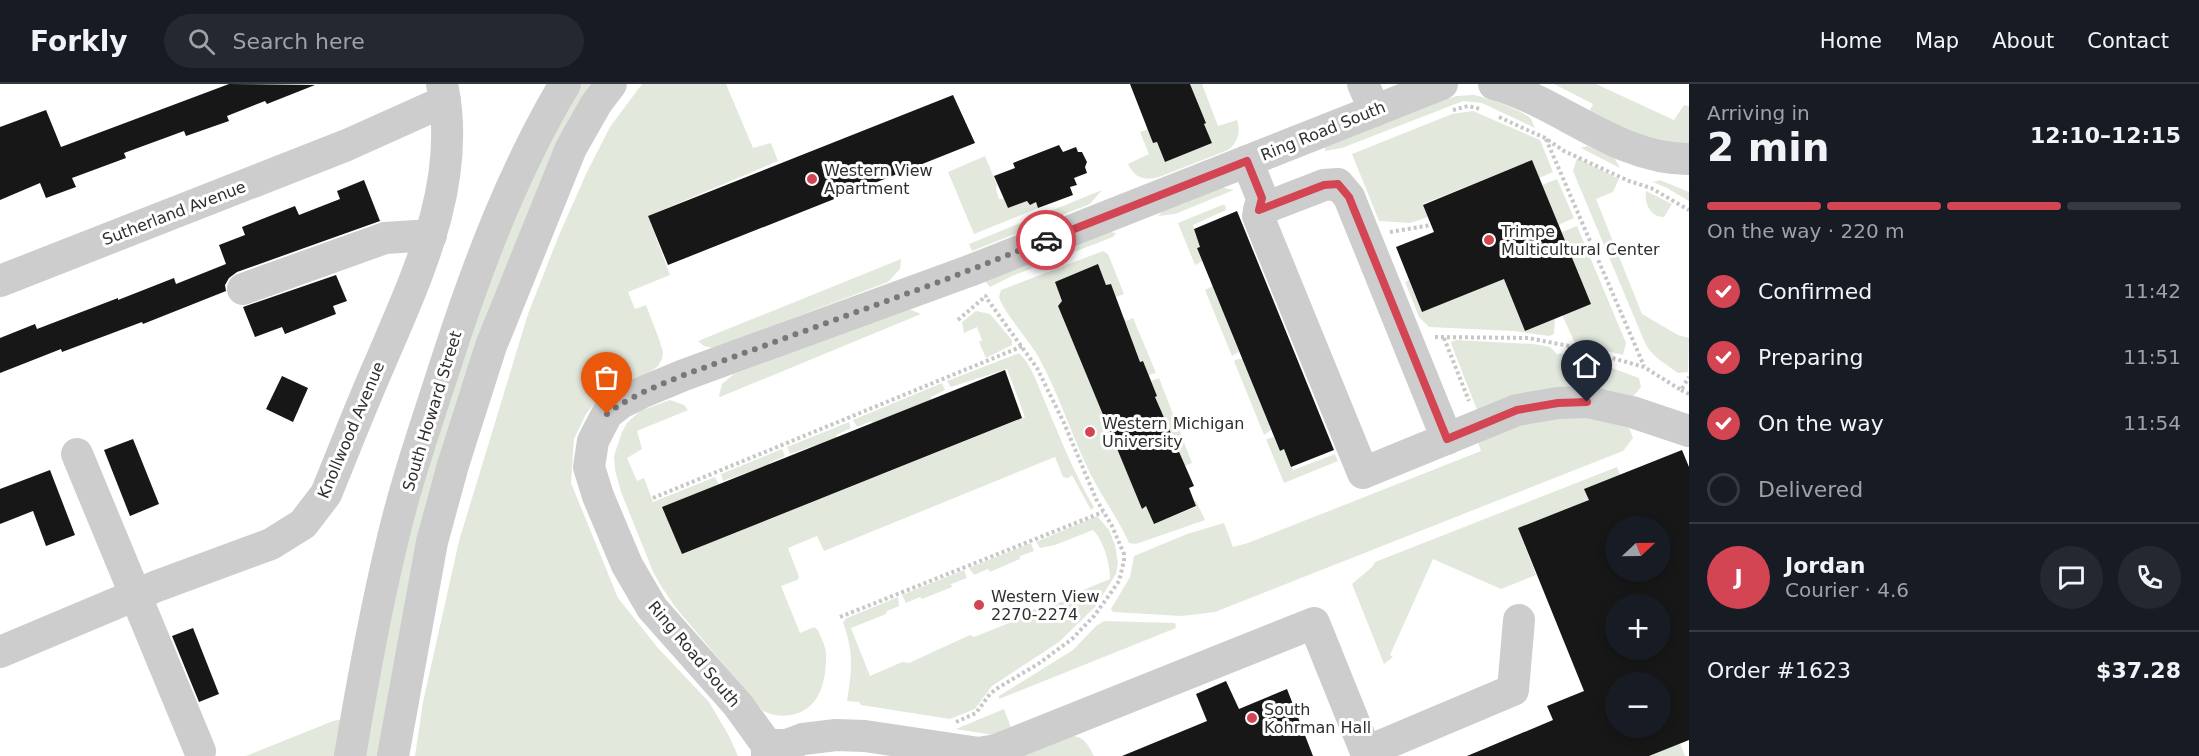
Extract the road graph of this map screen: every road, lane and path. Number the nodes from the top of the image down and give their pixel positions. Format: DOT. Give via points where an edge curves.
graph roads {
  1 [pos="565,84"];
  2 [pos="611,84"];
  3 [pos="444,92"];
  4 [pos="1369,97"];
  5 [pos="1446,97"];
  6 [pos="1491,98"];
  7 [pos="1496,115"];
  8 [pos="1545,138"];
  9 [pos="1635,150"];
  10 [pos="1689,159"];
  11 [pos="1247,161"];
  12 [pos="1689,183"];
  13 [pos="1259,210"];
  14 [pos="1689,210"];
  15 [pos="1431,225"];
  16 [pos="1388,233"];
  17 [pos="431,235"];
  18 [pos="969,271"];
  19 [pos="0,281"];
  20 [pos="243,290"];
  21 [pos="1426,337"];
  22 [pos="1444,338"];
  23 [pos="1023,346"];
  24 [pos="1644,367"];
  25 [pos="1689,377"];
  26 [pos="1681,390"];
  27 [pos="1689,394"];
  28 [pos="1470,405"];
  29 [pos="1689,431"];
  30 [pos="1447,439"];
  31 [pos="76,454"];
  32 [pos="653,498"];
  33 [pos="1103,512"];
  34 [pos="135,595"];
  35 [pos="840,617"];
  36 [pos="1519,620"];
  37 [pos="0,652"];
  38 [pos="948,725"];
  39 [pos="200,751"];
  40 [pos="767,751"];
  41 [pos="350,756"];
  42 [pos="393,756"];
  1 -- 41 [label="street, South Howard Street" via="506,199 429,414 393,540 366,659"];
  2 -- 42 [label="street" via="572,148 491,346 432,542"];
  3 -- 17 [label="street, Knollwood Avenue" via="446,164"];
  3 -- 19 [label="street, Sutherland Avenue" via="347,145"];
  4 -- 5 [label="street, Ring Road South"];
  4 -- 11 [label="street, Ring Road South"];
  5 -- 6 [label="path" via="1468,106"];
  6 -- 9 [label="street" via="1521,95"];
  7 -- 8 [label="path"];
  8 -- 14 [label="path" via="1564,151 1651,188"];
  8 -- 24 [label="path"];
  9 -- 10 [label="street"];
  9 -- 12 [label="street" via="1647,162"];
  11 -- 13 [label="street" via="1262,198"];
  11 -- 18 [label="street, Ring Road South"];
  13 -- 30 [label="street" via="1324,185 1338,184 1349,197"];
  13 -- 30 [label="street" via="1258,216 1363,473"];
  15 -- 16 [label="path"];
  17 -- 20 [label="street" via="386,238"];
  17 -- 34 [label="street, Knollwood Avenue" via="326,494 312,515 271,544"];
  18 -- 23 [label="path"];
  18 -- 40 [label="street, Ring Road South" via="643,392 607,414 598,428 589,467 627,565 652,608 738,705"];
  21 -- 22 [label="path"];
  22 -- 24 [label="path" via="1528,338"];
  22 -- 28 [label="path"];
  23 -- 32 [label="path"];
  23 -- 33 [label="path" via="1064,423"];
  24 -- 26 [label="path"];
  25 -- 26 [label="path"];
  26 -- 27 [label="path"];
  29 -- 30 [label="street" via="1632,411 1587,402 1517,410"];
  31 -- 34 [label="street"];
  33 -- 35 [label="path"];
  33 -- 38 [label="path" via="1124,561 1119,581 1094,616 1072,639 996,689 976,713"];
  34 -- 37 [label="street, Knollwood Avenue"];
  34 -- 39 [label="street"];
  36 -- 40 [label="street" via="1513,690 1366,752 1314,623 996,750 979,753 836,735 803,739"];
}
